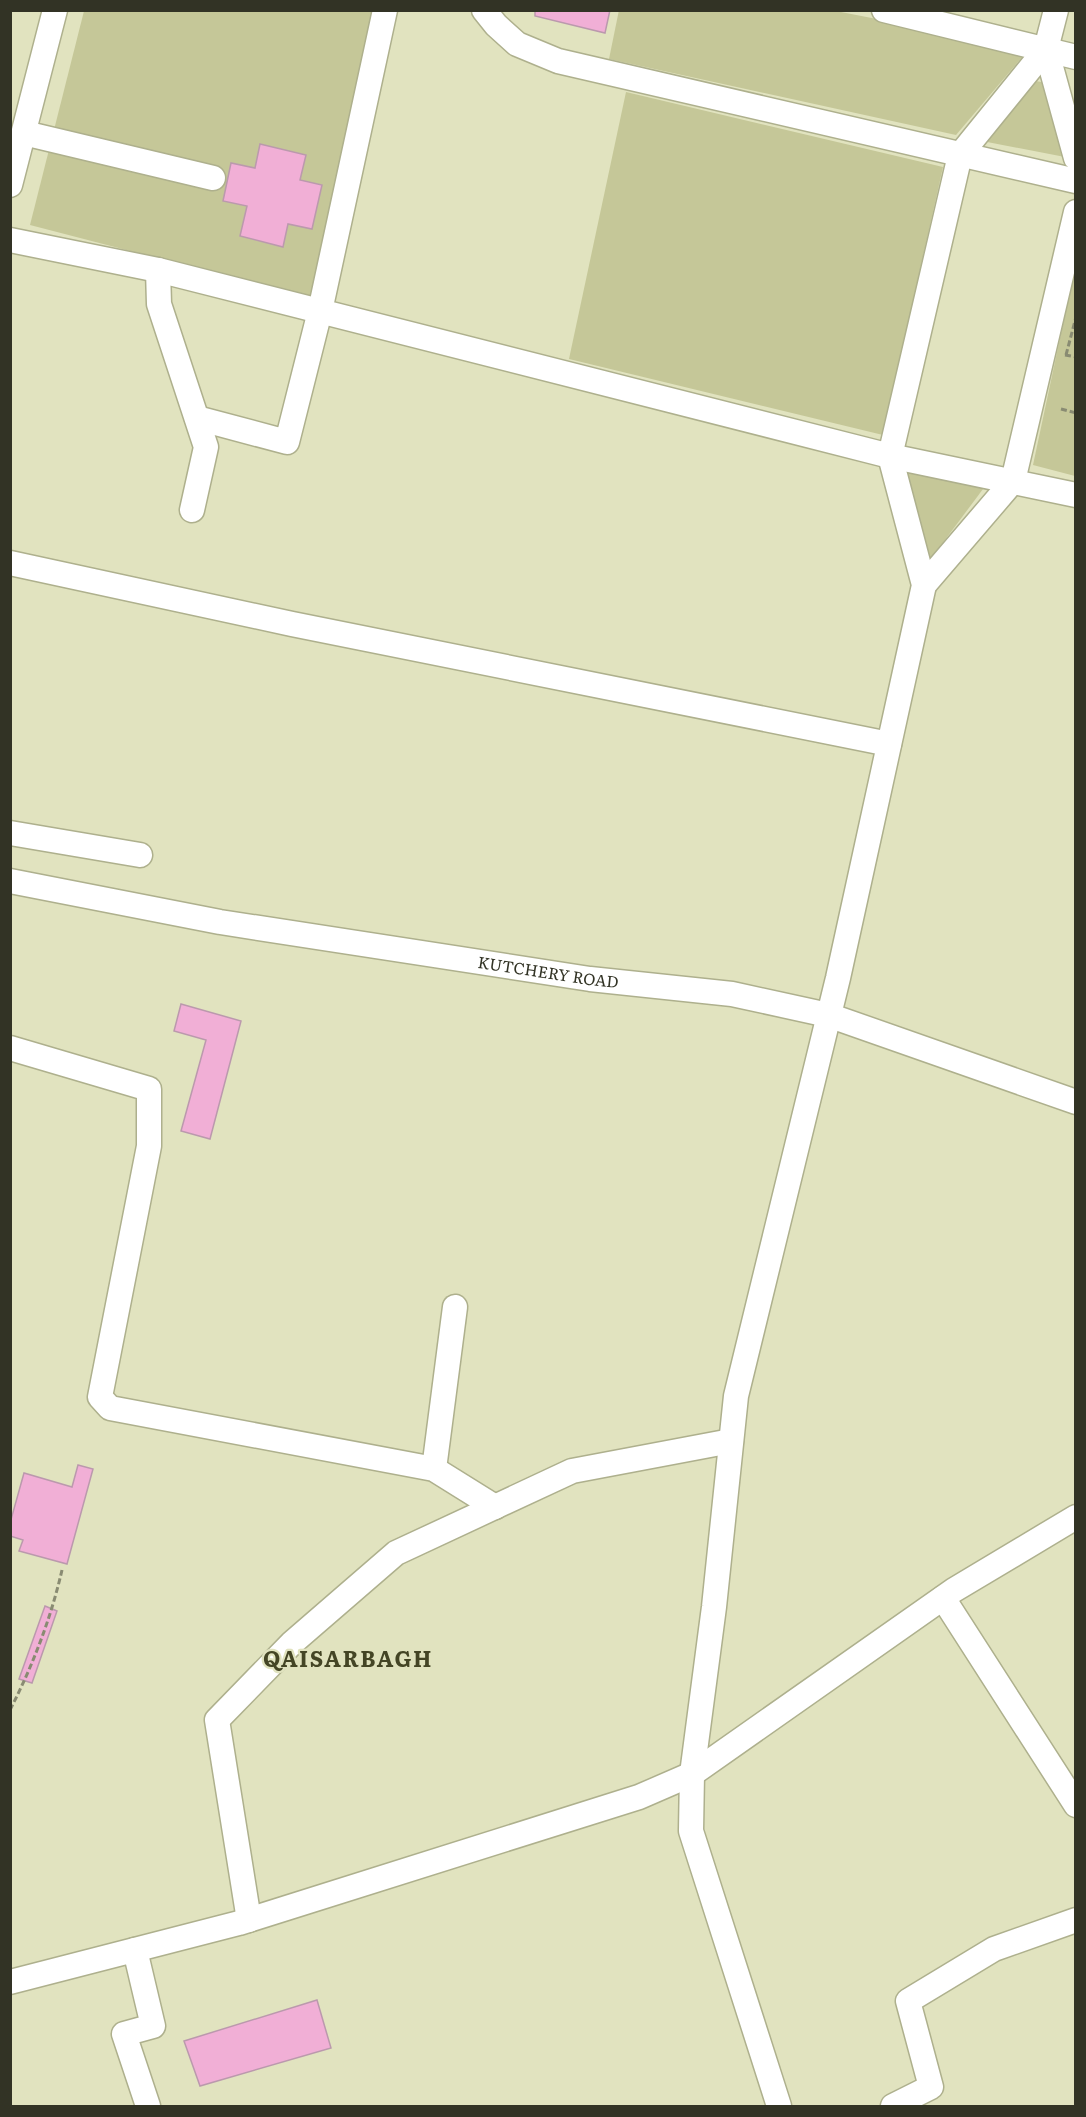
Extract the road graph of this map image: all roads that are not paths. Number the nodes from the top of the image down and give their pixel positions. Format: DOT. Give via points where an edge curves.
graph roads {
  1 [pos="55,10"];
  2 [pos="385,10"];
  3 [pos="484,10"];
  4 [pos="884,10"];
  5 [pos="1056,10"];
  6 [pos="1046,49"];
  7 [pos="1076,57"];
  8 [pos="24,133"];
  9 [pos="960,155"];
  10 [pos="1076,158"];
  11 [pos="213,178"];
  12 [pos="1076,182"];
  13 [pos="10,185"];
  14 [pos="1076,212"];
  15 [pos="10,240"];
  16 [pos="158,270"];
  17 [pos="320,311"];
  18 [pos="197,418"];
  19 [pos="890,456"];
  20 [pos="1013,481"];
  21 [pos="1076,495"];
  22 [pos="192,510"];
  23 [pos="10,563"];
  24 [pos="924,585"];
  25 [pos="889,744"];
  26 [pos="10,833"];
  27 [pos="140,855"];
  28 [pos="10,881"];
  29 [pos="828,1016"];
  30 [pos="10,1048"];
  31 [pos="1076,1102"];
  32 [pos="455,1307"];
  33 [pos="731,1441"];
  34 [pos="434,1469"];
  35 [pos="495,1507"];
  36 [pos="1076,1517"];
  37 [pos="943,1598"];
  38 [pos="692,1774"];
  39 [pos="1076,1804"];
  40 [pos="249,1920"];
  41 [pos="1076,1920"];
  42 [pos="135,1950"];
  43 [pos="10,1982"];
  44 [pos="148,2106"];
  45 [pos="779,2106"];
  46 [pos="893,2106"];
  1 -- 8 [label="street"];
  2 -- 17 [label="street"];
  3 -- 9 [label="street" via="517,44 558,61"];
  4 -- 6 [label="street"];
  5 -- 6 [label="street"];
  6 -- 7 [label="street"];
  6 -- 9 [label="street"];
  6 -- 10 [label="street"];
  8 -- 11 [label="street"];
  8 -- 13 [label="street"];
  9 -- 12 [label="street"];
  9 -- 19 [label="street"];
  14 -- 20 [label="street"];
  15 -- 16 [label="street"];
  16 -- 17 [label="street"];
  16 -- 18 [label="street" via="159,304"];
  17 -- 18 [label="street" via="287,442"];
  17 -- 19 [label="street"];
  18 -- 22 [label="street" via="206,447"];
  19 -- 20 [label="street"];
  19 -- 24 [label="street"];
  20 -- 21 [label="street"];
  20 -- 24 [label="street"];
  23 -- 25 [label="street"];
  24 -- 25 [label="street"];
  25 -- 29 [label="street"];
  26 -- 27 [label="street"];
  28 -- 29 [label="street, KUTCHERY ROAD" via="220,922 590,979 732,994"];
  29 -- 31 [label="street, KUTCHERY ROAD"];
  29 -- 33 [label="street" via="736,1396"];
  30 -- 34 [label="street" via="149,1089 149,1146 100,1397 110,1408"];
  32 -- 34 [label="street"];
  33 -- 35 [label="street" via="572,1471"];
  33 -- 38 [label="street"];
  34 -- 35 [label="street"];
  35 -- 40 [label="street" via="396,1553 292,1643 217,1720"];
  36 -- 37 [label="street"];
  37 -- 38 [label="street"];
  37 -- 39 [label="street"];
  38 -- 40 [label="street" via="639,1797"];
  38 -- 45 [label="street" via="691,1831"];
  40 -- 42 [label="street"];
  41 -- 46 [label="street" via="994,1949 908,2001 931,2087"];
  42 -- 43 [label="street"];
  42 -- 44 [label="street" via="153,2026 123,2034"];
}
